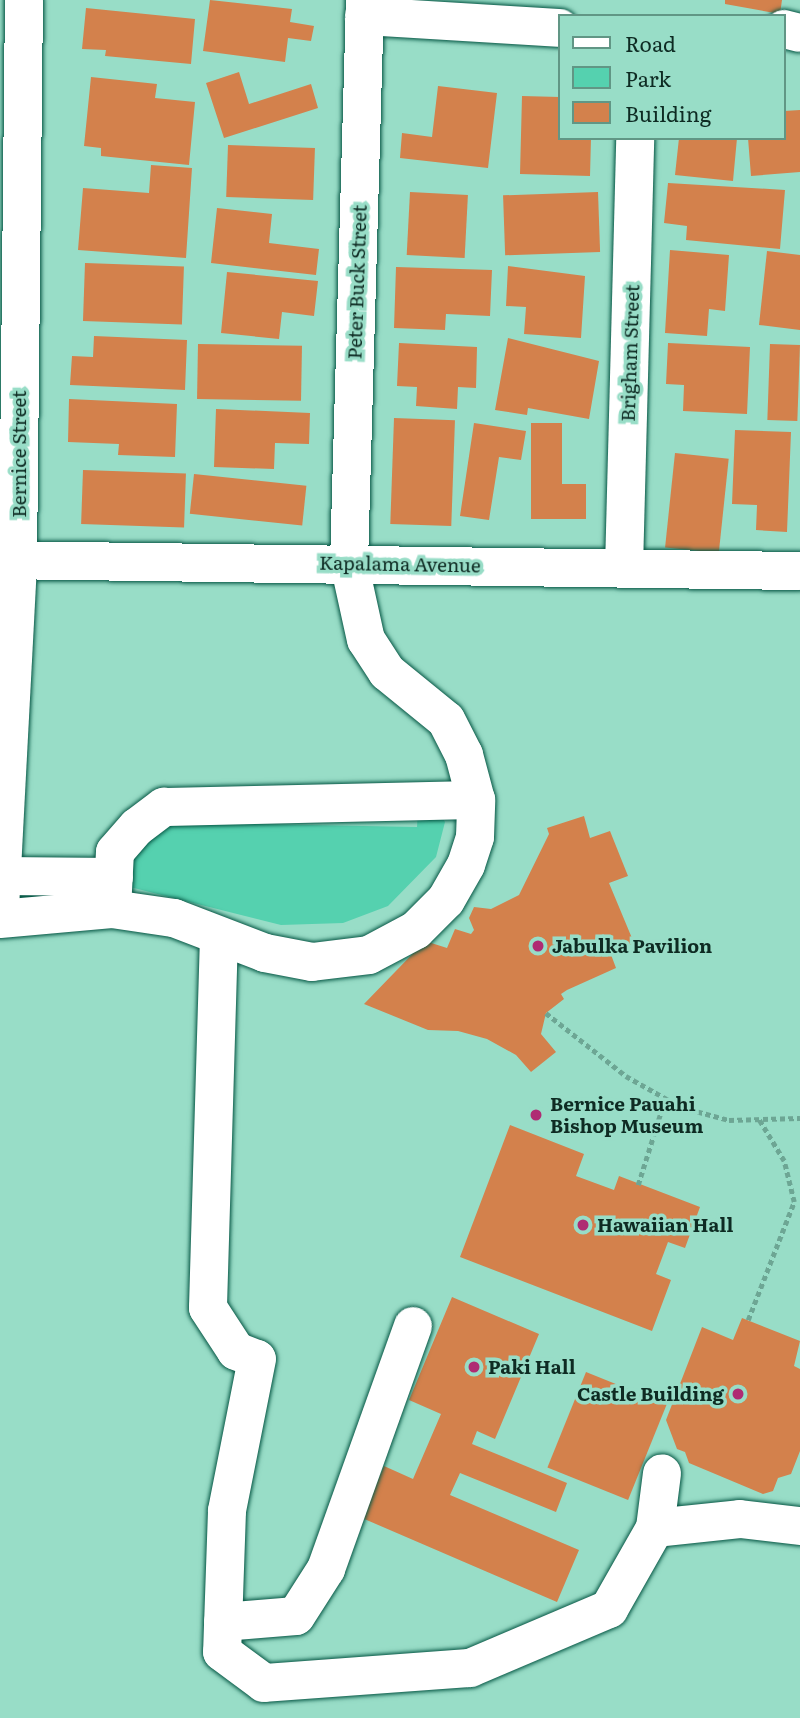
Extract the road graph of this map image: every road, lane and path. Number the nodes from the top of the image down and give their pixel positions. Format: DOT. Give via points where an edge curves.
graph roads {
  1 [pos="23,0"];
  2 [pos="364,8"];
  3 [pos="558,29"];
  4 [pos="11,64"];
  5 [pos="635,140"];
  6 [pos="9,561"];
  7 [pos="349,563"];
  8 [pos="624,568"];
  9 [pos="800,571"];
  10 [pos="476,800"];
  11 [pos="1,892"];
  12 [pos="113,893"];
  13 [pos="0,919"];
  14 [pos="219,936"];
  15 [pos="546,1013"];
  16 [pos="665,1099"];
  17 [pos="758,1117"];
  18 [pos="800,1118"];
  19 [pos="638,1185"];
  20 [pos="748,1320"];
  21 [pos="413,1326"];
  22 [pos="662,1474"];
  23 [pos="800,1526"];
  24 [pos="655,1528"];
  25 [pos="223,1622"];
  1 -- 4 [label="street, Bernice Street"];
  2 -- 3 [label="street"];
  2 -- 7 [label="street, Peter Buck Street"];
  4 -- 6 [label="street, Bernice Street"];
  5 -- 8 [label="street, Brigham Street"];
  6 -- 7 [label="street, Kapalama Avenue"];
  6 -- 11 [label="street, Bernice Street"];
  7 -- 8 [label="street, Kapalama Avenue"];
  7 -- 10 [label="street, Peter Buck Street" via="366,640 387,672 446,720 464,755"];
  8 -- 9 [label="street, Kapalama Avenue"];
  10 -- 12 [label="street" via="164,807 137,827 115,852"];
  10 -- 14 [label="street, Peter Buck Street" via="475,837 466,865 446,900 416,930 369,954 312,962"];
  11 -- 12 [label="street"];
  12 -- 13 [label="street"];
  12 -- 14 [label="street, Peter Buck Street"];
  14 -- 25 [label="street" via="208,1308 236,1351 257,1359 226,1511"];
  15 -- 16 [label="path" via="626,1076"];
  16 -- 17 [label="path" via="729,1120 754,1122"];
  16 -- 19 [label="path"];
  17 -- 18 [label="path" via="784,1122"];
  17 -- 20 [label="path" via="778,1147 794,1202"];
  21 -- 25 [label="street" via="326,1569 296,1616"];
  22 -- 24 [label="street"];
  23 -- 24 [label="street" via="740,1519"];
  24 -- 25 [label="street" via="609,1609 470,1668 264,1684 222,1652"];
}
